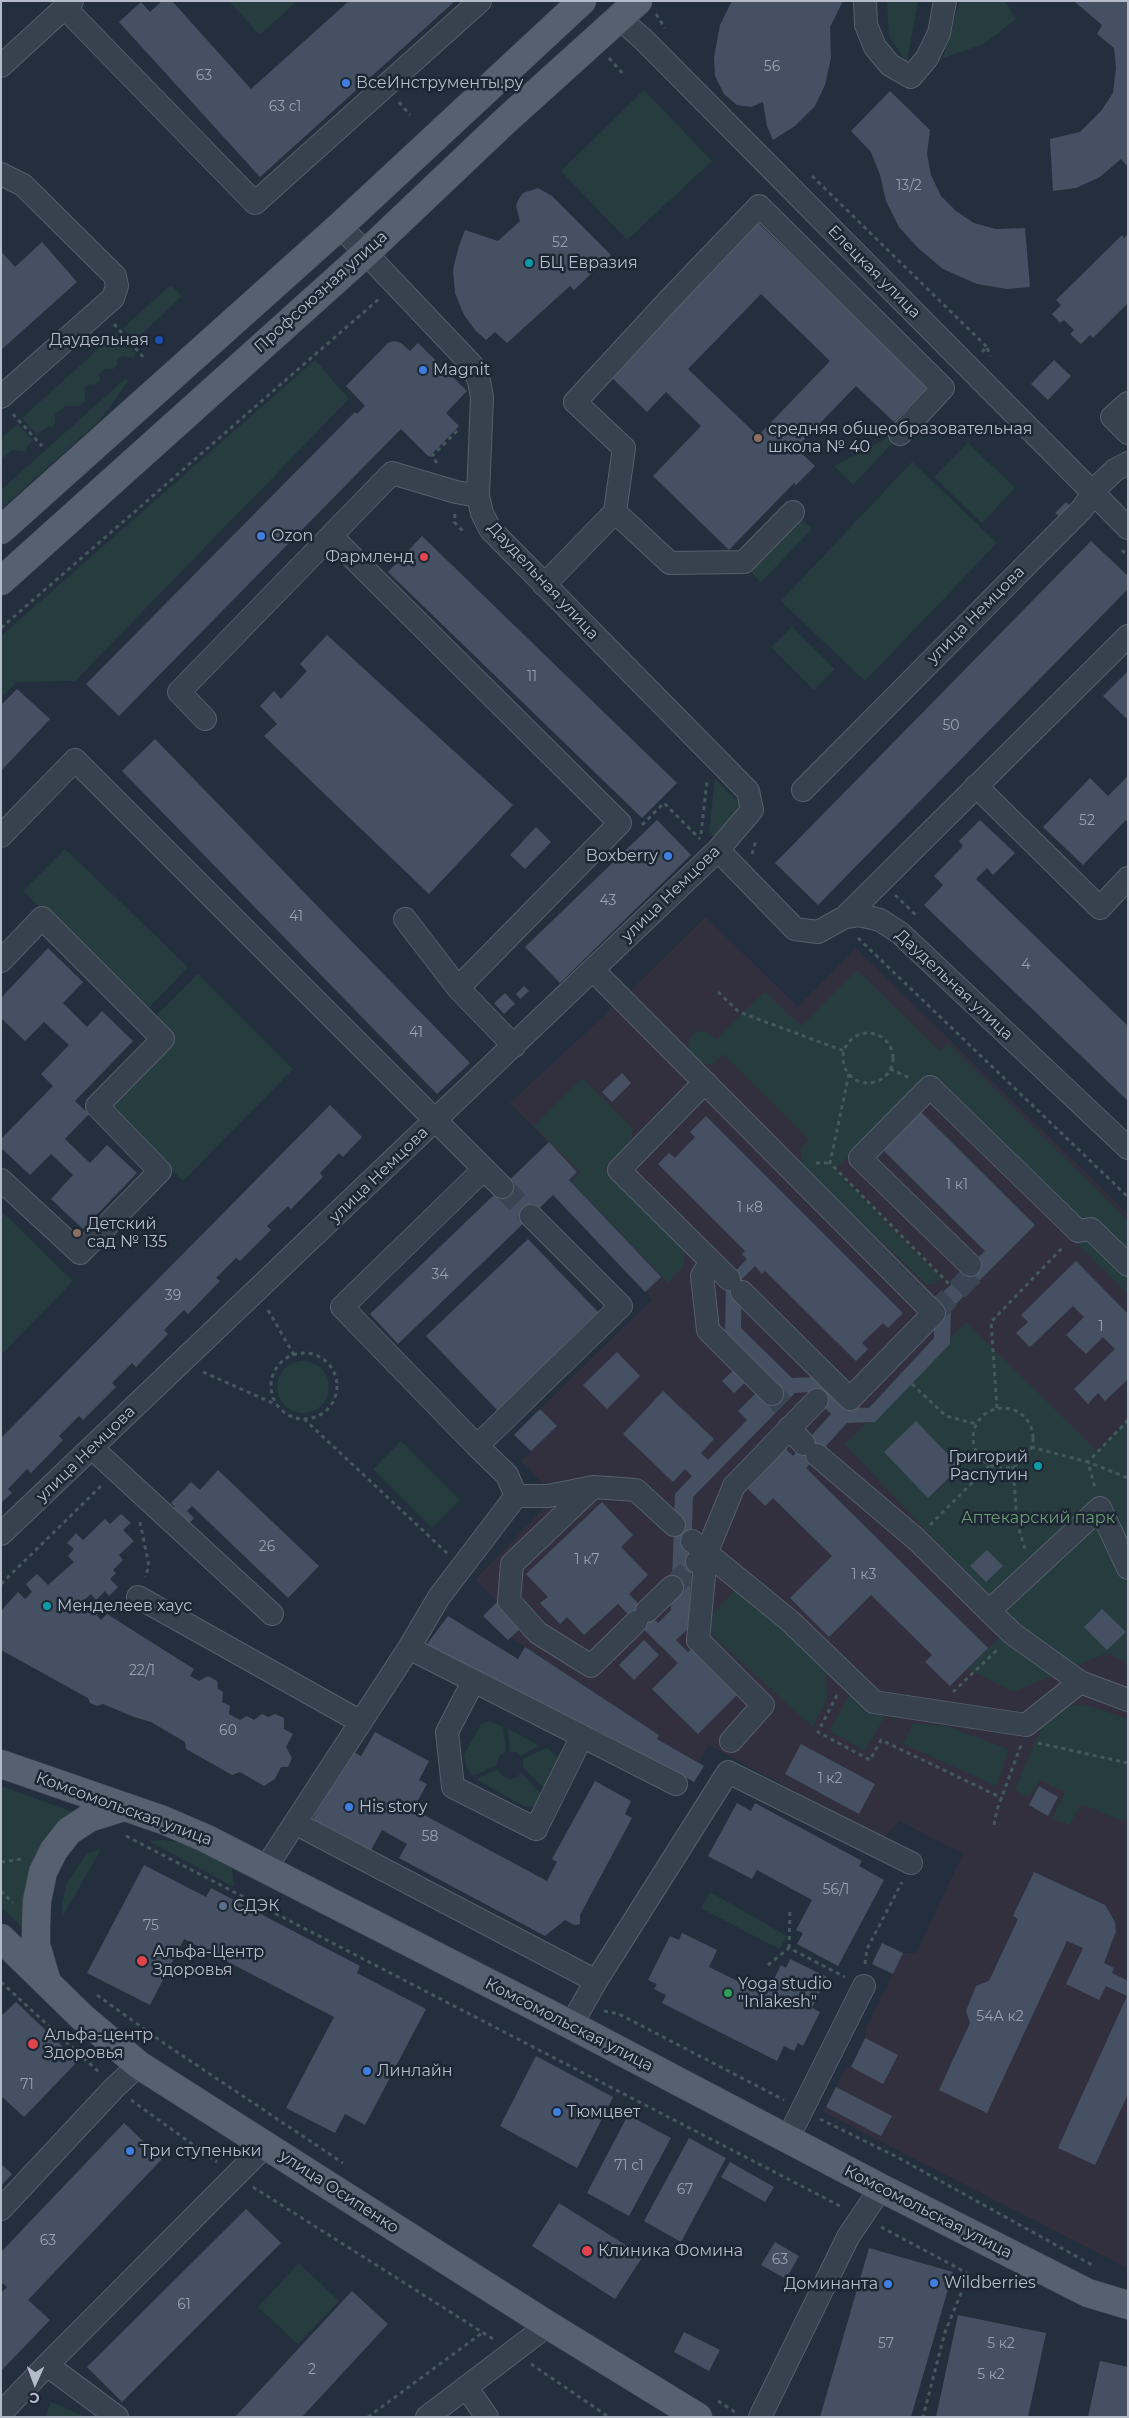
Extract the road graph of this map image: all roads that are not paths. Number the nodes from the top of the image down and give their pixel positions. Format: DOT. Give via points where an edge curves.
graph roads {
  1 [pos="480,1"];
  2 [pos="582,1"];
  3 [pos="865,1"];
  4 [pos="945,1"];
  5 [pos="69,4"];
  6 [pos="619,7"];
  7 [pos="3,60"];
  8 [pos="1,174"];
  9 [pos="340,226"];
  10 [pos="366,253"];
  11 [pos="4,402"];
  12 [pos="1128,402"];
  13 [pos="1128,433"];
  14 [pos="900,434"];
  15 [pos="1128,463"];
  16 [pos="1092,492"];
  17 [pos="478,496"];
  18 [pos="615,512"];
  19 [pos="792,512"];
  20 [pos="1128,528"];
  21 [pos="1,530"];
  22 [pos="331,536"];
  23 [pos="1,581"];
  24 [pos="544,586"];
  25 [pos="1128,636"];
  26 [pos="206,720"];
  27 [pos="976,786"];
  28 [pos="803,790"];
  29 [pos="752,810"];
  30 [pos="1,836"];
  31 [pos="718,850"];
  32 [pos="1128,878"];
  33 [pos="842,918"];
  34 [pos="405,919"];
  35 [pos="1,961"];
  36 [pos="593,970"];
  37 [pos="458,988"];
  38 [pos="514,1046"];
  39 [pos="705,1082"];
  40 [pos="436,1121"];
  41 [pos="1128,1148"];
  42 [pos="484,1169"];
  43 [pos="1,1180"];
  44 [pos="502,1187"];
  45 [pos="531,1216"];
  46 [pos="711,1261"];
  47 [pos="970,1265"];
  48 [pos="1128,1265"];
  49 [pos="826,1390"];
  50 [pos="794,1424"];
  51 [pos="477,1446"];
  52 [pos="92,1448"];
  53 [pos="593,1487"];
  54 [pos="516,1496"];
  55 [pos="674,1525"];
  56 [pos="1,1534"];
  57 [pos="696,1554"];
  58 [pos="1128,1568"];
  59 [pos="672,1587"];
  60 [pos="138,1597"];
  61 [pos="989,1610"];
  62 [pos="272,1614"];
  63 [pos="409,1648"];
  64 [pos="473,1682"];
  65 [pos="1080,1682"];
  66 [pos="1128,1700"];
  67 [pos="360,1722"];
  68 [pos="582,1736"];
  69 [pos="731,1741"];
  70 [pos="1,1764"];
  71 [pos="676,1784"];
  72 [pos="124,1807"];
  73 [pos="295,1823"];
  74 [pos="911,1863"];
  75 [pos="265,1870"];
  76 [pos="5,1948"];
  77 [pos="596,1981"];
  78 [pos="47,1982"];
  79 [pos="864,1986"];
  80 [pos="571,2025"];
  81 [pos="139,2065"];
  82 [pos="788,2138"];
  83 [pos="266,2145"];
  84 [pos="881,2188"];
  85 [pos="1,2210"];
  86 [pos="1128,2305"];
  87 [pos="548,2325"];
  88 [pos="47,2365"];
  89 [pos="466,2387"];
  90 [pos="705,2407"];
  91 [pos="1,2413"];
  92 [pos="117,2417"];
  93 [pos="427,2417"];
  94 [pos="486,2417"];
  95 [pos="760,2417"];
  1 -- 5 [label="street" via="255,203"];
  2 -- 9 [label="main road"];
  3 -- 4 [label="street" via="866,25 875,47 890,65 911,77 927,58 938,33"];
  5 -- 7 [label="street"];
  6 -- 10 [label="main road, Профсоюзная улица"];
  6 -- 16 [label="street, Елецкая улица" via="651,47"];
  8 -- 11 [label="street" via="23,185 115,276 117,286 112,298"];
  9 -- 10 [label="street, Даудельная улица"];
  9 -- 21 [label="main road"];
  10 -- 17 [label="street, Даудельная улица" via="465,358 479,381 483,405"];
  10 -- 23 [label="main road, Профсоюзная улица"];
  12 -- 13 [label="street" via="1112,417"];
  14 -- 18 [label="street" via="943,388 759,206 575,402 624,448"];
  15 -- 16 [label="street, улица Немцова" via="1114,470"];
  16 -- 20 [label="street, Елецкая улица"];
  16 -- 28 [label="street, улица Немцова" via="1082,509"];
  17 -- 22 [label="street" via="392,473"];
  17 -- 24 [label="street, Даудельная улица" via="490,529"];
  18 -- 19 [label="street" via="670,563 744,562"];
  18 -- 24 [label="street"];
  22 -- 26 [label="street" via="179,692"];
  22 -- 37 [label="street" via="620,823"];
  24 -- 29 [label="street, Даудельная улица" via="748,791"];
  25 -- 27 [label="street"];
  27 -- 32 [label="street" via="1100,908"];
  27 -- 33 [label="street"];
  29 -- 31 [label="street, улица Немцова"];
  30 -- 40 [label="street" via="75,760"];
  31 -- 33 [label="street" via="795,929 818,932"];
  31 -- 36 [label="street, улица Немцова"];
  33 -- 41 [label="street, Даудельная улица" via="860,915 880,920 900,933"];
  34 -- 37 [label="street"];
  35 -- 43 [label="street" via="42,918 163,1039 97,1106 160,1171 80,1253"];
  36 -- 38 [label="street, улица Немцова"];
  36 -- 39 [label="street"];
  37 -- 38 [label="street"];
  38 -- 40 [label="street, улица Немцова"];
  39 -- 46 [label="street" via="619,1170"];
  39 -- 49 [label="street" via="934,1313 850,1399"];
  40 -- 42 [label="street"];
  40 -- 52 [label="street, улица Немцова"];
  42 -- 44 [label="street"];
  42 -- 51 [label="street" via="342,1307"];
  45 -- 51 [label="street" via="621,1306"];
  46 -- 49 [label="street"];
  46 -- 50 [label="street" via="702,1276 708,1330"];
  47 -- 48 [label="street" via="860,1158 930,1087 1078,1231 1091,1229"];
  49 -- 50 [label="street"];
  50 -- 57 [label="street" via="734,1486"];
  50 -- 61 [label="street"];
  51 -- 54 [label="street" via="507,1475"];
  52 -- 56 [label="street, улица Немцова"];
  52 -- 62 [label="street"];
  53 -- 54 [label="street" via="548,1496"];
  53 -- 55 [label="street" via="636,1490"];
  53 -- 59 [label="street" via="512,1564 509,1601 538,1634 591,1666"];
  54 -- 63 [label="street" via="439,1596"];
  57 -- 65 [label="street" via="790,1621 874,1702 1024,1732"];
  57 -- 69 [label="street" via="698,1640 763,1705"];
  58 -- 61 [label="street" via="1100,1508"];
  60 -- 67 [label="street"];
  61 -- 65 [label="street" via="1013,1634"];
  63 -- 64 [label="street"];
  63 -- 67 [label="street"];
  64 -- 68 [label="street"];
  64 -- 68 [label="street" via="447,1732 453,1787 536,1829"];
  65 -- 66 [label="street"];
  67 -- 73 [label="street"];
  68 -- 71 [label="street"];
  70 -- 72 [label="main road, Комсомольская улица"];
  72 -- 75 [label="main road, Комсомольская улица" via="205,1838"];
  72 -- 78 [label="main road" via="69,1831 43,1872 37,1901 36,1946"];
  73 -- 75 [label="street"];
  73 -- 77 [label="street"];
  74 -- 77 [label="street" via="728,1772"];
  75 -- 80 [label="main road, Комсомольская улица"];
  76 -- 78 [label="main road, улица Осипенко"];
  77 -- 80 [label="street"];
  78 -- 81 [label="main road, улица Осипенко" via="82,2017"];
  79 -- 82 [label="street"];
  80 -- 82 [label="main road, Комсомольская улица"];
  81 -- 83 [label="main road, улица Осипенко"];
  81 -- 85 [label="street"];
  82 -- 84 [label="main road, Комсомольская улица"];
  83 -- 87 [label="main road, улица Осипенко"];
  83 -- 88 [label="street"];
  84 -- 86 [label="main road, Комсомольская улица" via="1088,2293"];
  84 -- 95 [label="street" via="844,2246"];
  87 -- 89 [label="street"];
  87 -- 90 [label="main road, улица Осипенко"];
  88 -- 91 [label="street"];
  88 -- 92 [label="street"];
  89 -- 93 [label="street"];
  89 -- 94 [label="street"];
}
